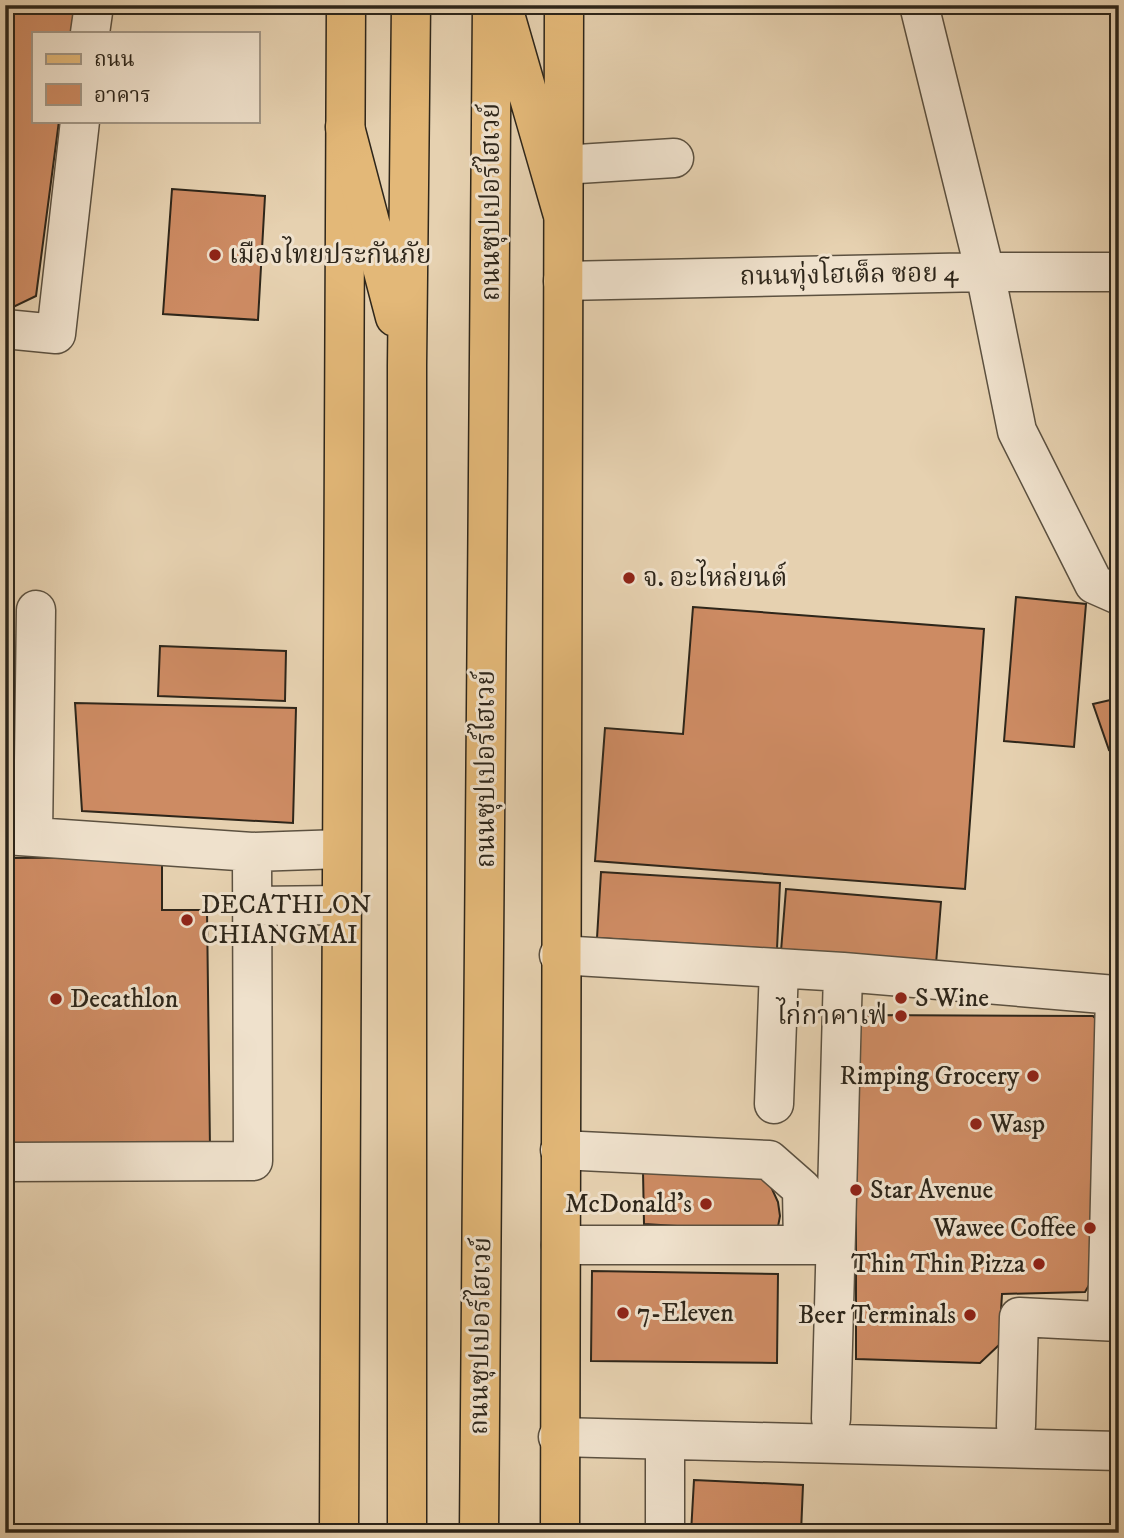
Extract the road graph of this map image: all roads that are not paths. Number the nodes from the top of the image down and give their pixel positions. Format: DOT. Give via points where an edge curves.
graph roads {
  1 [pos="94,5"];
  2 [pos="346,5"];
  3 [pos="411,5"];
  4 [pos="492,5"];
  5 [pos="503,5"];
  6 [pos="564,5"];
  7 [pos="919,5"];
  8 [pos="90,32"];
  9 [pos="80,122"];
  10 [pos="345,127"];
  11 [pos="674,158"];
  12 [pos="562,165"];
  13 [pos="562,212"];
  14 [pos="985,272"];
  15 [pos="1119,272"];
  16 [pos="563,281"];
  17 [pos="5,328"];
  18 [pos="407,366"];
  19 [pos="1119,595"];
  20 [pos="36,610"];
  21 [pos="19,836"];
  22 [pos="341,849"];
  23 [pos="251,852"];
  24 [pos="340,905"];
  25 [pos="252,906"];
  26 [pos="559,955"];
  27 [pos="779,968"];
  28 [pos="843,972"];
  29 [pos="774,1104"];
  30 [pos="560,1150"];
  31 [pos="5,1162"];
  32 [pos="561,1245"];
  33 [pos="819,1245"];
  34 [pos="1113,1322"];
  35 [pos="831,1419"];
  36 [pos="559,1426"];
  37 [pos="1016,1426"];
  38 [pos="1119,1428"];
  39 [pos="894,1434"];
  40 [pos="665,1440"];
  41 [pos="1119,1451"];
  42 [pos="339,1533"];
  43 [pos="407,1533"];
  44 [pos="479,1533"];
  45 [pos="560,1533"];
  46 [pos="666,1533"];
  1 -- 8 [label="street"];
  2 -- 10 [label="main road"];
  3 -- 18 [label="main road"];
  4 -- 44 [label="main road, ถนนซุปเปอร์ไฮเวย์"];
  5 -- 13 [label="main road"];
  6 -- 12 [label="main road"];
  7 -- 14 [label="street"];
  9 -- 17 [label="street" via="56,334"];
  10 -- 18 [label="main road"];
  10 -- 22 [label="main road"];
  11 -- 12 [label="street"];
  12 -- 13 [label="main road"];
  13 -- 16 [label="main road"];
  14 -- 15 [label="street"];
  14 -- 16 [label="street, ถนนทุ่งโฮเต็ล ซอย 4"];
  14 -- 19 [label="street, ถนนทุ่งโฮเต็ล ซอย 4" via="1017,431 1094,584"];
  16 -- 26 [label="main road"];
  18 -- 43 [label="main road"];
  20 -- 21 [label="street"];
  21 -- 23 [label="street"];
  22 -- 23 [label="street"];
  22 -- 24 [label="main road"];
  23 -- 25 [label="street"];
  24 -- 25 [label="street"];
  24 -- 42 [label="main road"];
  25 -- 31 [label="street" via="253,1161"];
  26 -- 27 [label="street"];
  26 -- 30 [label="main road"];
  27 -- 28 [label="street"];
  27 -- 29 [label="street"];
  28 -- 33 [label="street"];
  28 -- 34 [label="street" via="1115,995"];
  30 -- 32 [label="main road"];
  30 -- 33 [label="street" via="769,1160 803,1189"];
  32 -- 33 [label="street"];
  32 -- 36 [label="main road"];
  33 -- 35 [label="street"];
  34 -- 37 [label="street" via="1019,1317"];
  35 -- 36 [label="street"];
  35 -- 39 [label="street"];
  36 -- 40 [label="street"];
  36 -- 45 [label="main road"];
  37 -- 38 [label="street"];
  37 -- 39 [label="street"];
  39 -- 40 [label="street"];
  39 -- 41 [label="street"];
  40 -- 46 [label="street"];
}
